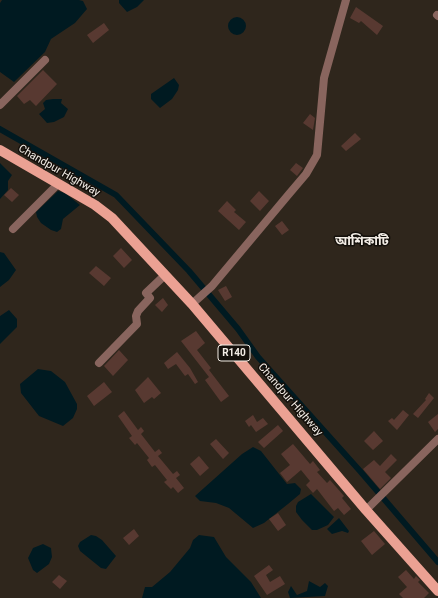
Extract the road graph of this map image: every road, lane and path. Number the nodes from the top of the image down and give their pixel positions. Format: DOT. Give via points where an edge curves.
graph roads {
  1 [pos="346,0"];
  2 [pos="45,60"];
  3 [pos="0,105"];
  4 [pos="0,150"];
  5 [pos="58,184"];
  6 [pos="13,229"];
  7 [pos="165,275"];
  8 [pos="195,301"];
  9 [pos="100,363"];
  10 [pos="438,439"];
  11 [pos="369,506"];
  12 [pos="438,591"];
  1 -- 8 [label="street" via="324,78 317,155 306,174 212,286"];
  2 -- 3 [label="street"];
  4 -- 5 [label="main road, Chandpur Highway / R140"];
  5 -- 6 [label="street"];
  5 -- 7 [label="main road, Chandpur Highway / R140" via="112,218"];
  7 -- 8 [label="main road, Chandpur Highway / R140"];
  7 -- 9 [label="street" via="146,293 150,298 138,311 137,324"];
  8 -- 11 [label="main road, Chandpur Highway / R140"];
  10 -- 11 [label="street"];
  11 -- 12 [label="main road, Chandpur Highway / R140"];
}
